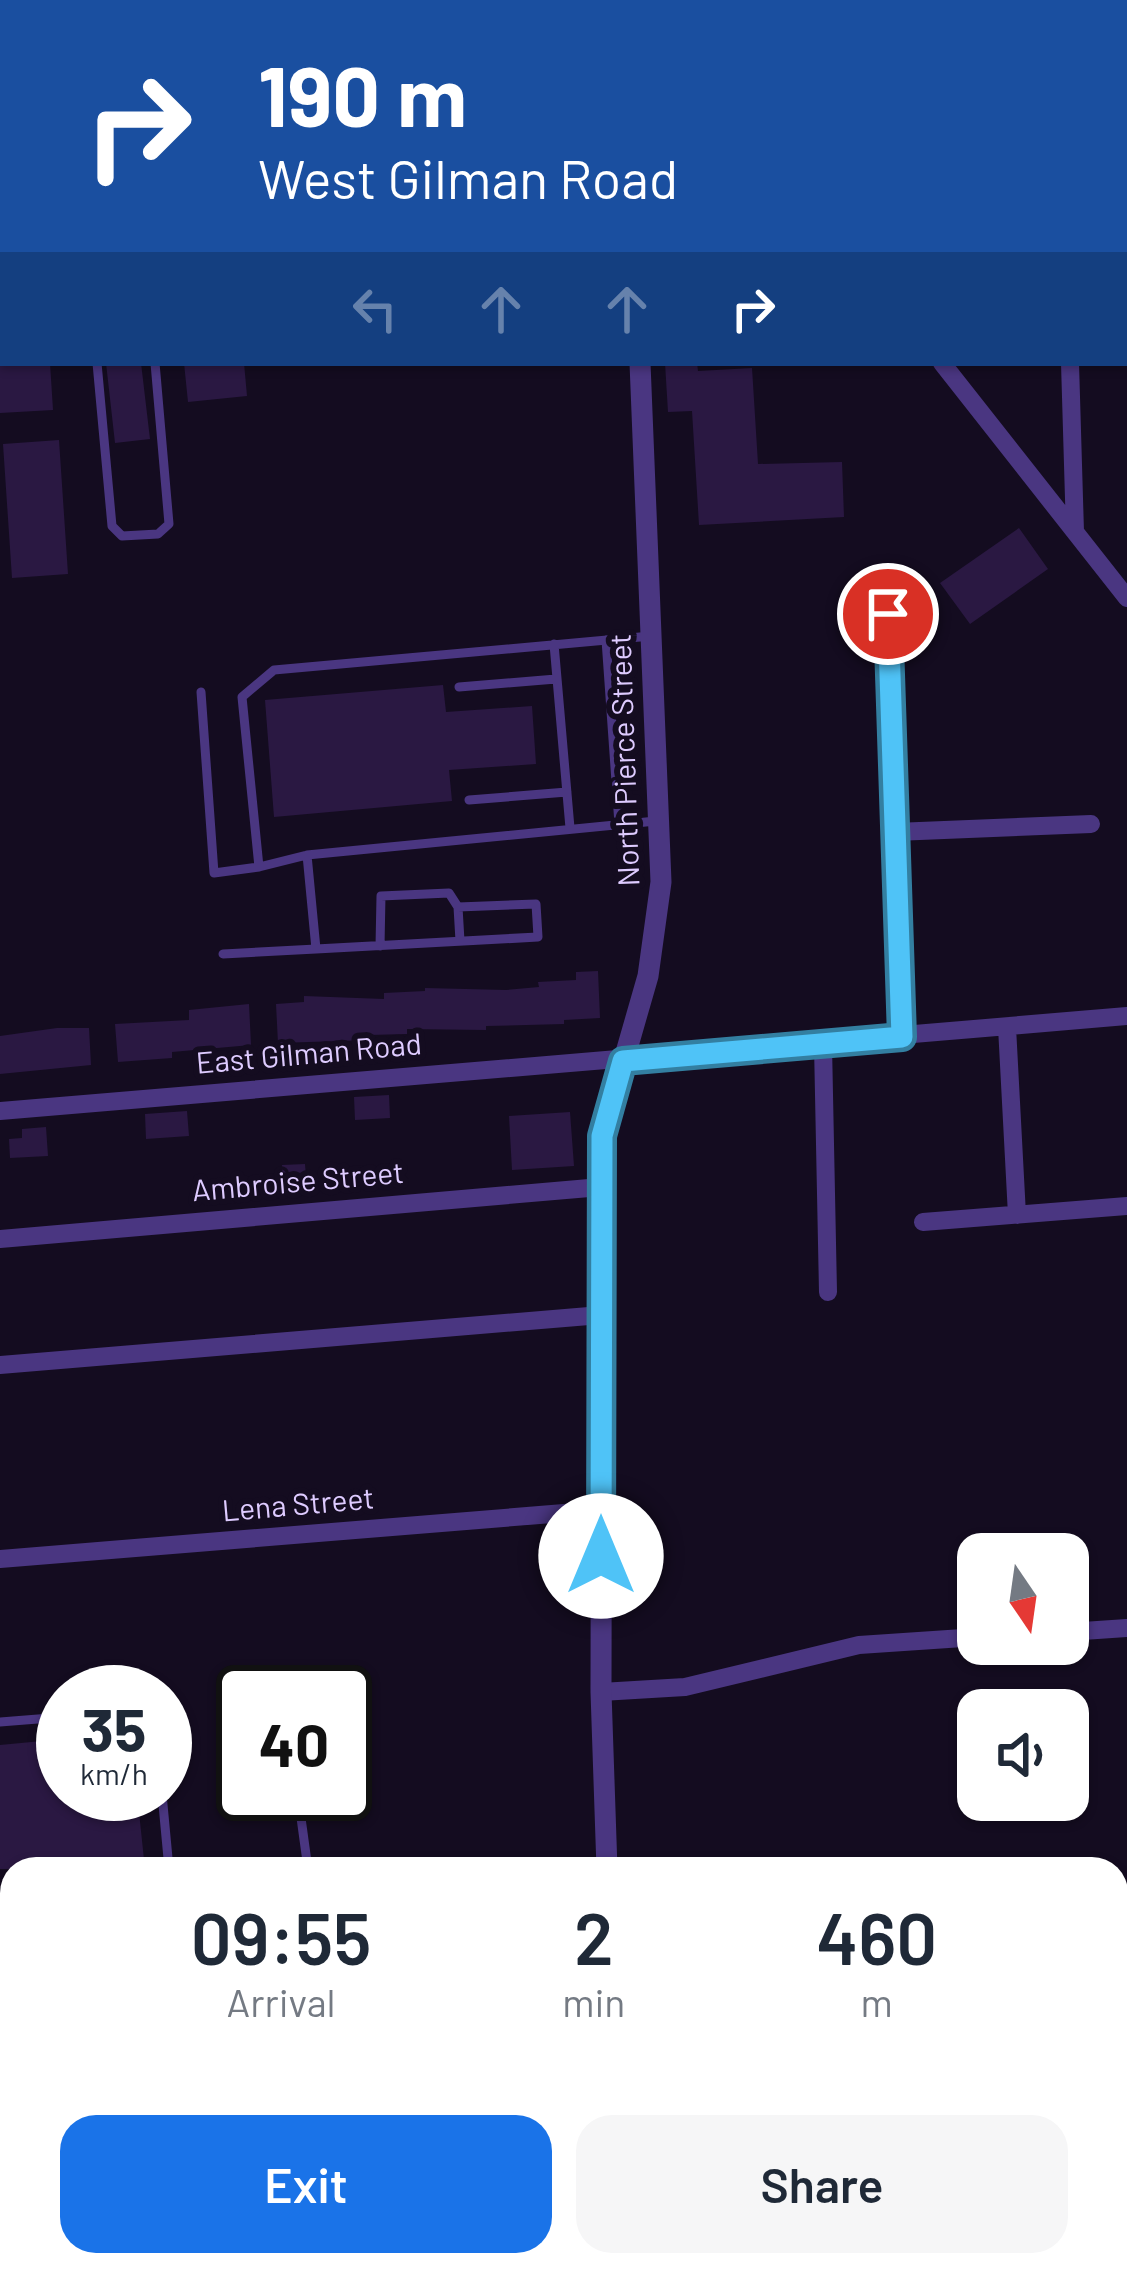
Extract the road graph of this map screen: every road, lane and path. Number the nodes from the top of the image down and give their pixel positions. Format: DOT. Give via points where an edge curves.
graph roads {
  1 [pos="97,366"];
  2 [pos="155,366"];
  3 [pos="640,366"];
  4 [pos="944,366"];
  5 [pos="1070,366"];
  6 [pos="1075,532"];
  7 [pos="1127,598"];
  8 [pos="888,614"];
  9 [pos="652,636"];
  10 [pos="606,640"];
  11 [pos="554,644"];
  12 [pos="556,680"];
  13 [pos="459,687"];
  14 [pos="201,692"];
  15 [pos="567,792"];
  16 [pos="469,800"];
  17 [pos="662,821"];
  18 [pos="619,824"];
  19 [pos="1091,824"];
  20 [pos="570,828"];
  21 [pos="895,832"];
  22 [pos="307,855"];
  23 [pos="259,867"];
  24 [pos="458,907"];
  25 [pos="460,941"];
  26 [pos="380,946"];
  27 [pos="316,949"];
  28 [pos="223,954"];
  29 [pos="1127,1016"];
  30 [pos="1007,1027"];
  31 [pos="902,1037"];
  32 [pos="823,1045"];
  33 [pos="623,1061"];
  34 [pos="0,1111"];
  35 [pos="601,1187"];
  36 [pos="1127,1206"];
  37 [pos="1017,1215"];
  38 [pos="923,1222"];
  39 [pos="0,1239"];
  40 [pos="827,1292"];
  41 [pos="601,1315"];
  42 [pos="0,1365"];
  43 [pos="601,1510"];
  44 [pos="0,1559"];
  45 [pos="1127,1628"];
  46 [pos="1089,1631"];
  47 [pos="957,1638"];
  48 [pos="601,1692"];
  49 [pos="36,1720"];
  50 [pos="0,1722"];
  51 [pos="165,1821"];
  52 [pos="301,1821"];
  53 [pos="168,1857"];
  54 [pos="306,1857"];
  55 [pos="607,1857"];
  1 -- 2 [label="lane" via="112,526 122,536 158,534 169,524"];
  3 -- 9 [label="street, North Pierce Street"];
  4 -- 6 [label="street"];
  5 -- 6 [label="street"];
  6 -- 7 [label="street"];
  8 -- 21 [label="street"];
  9 -- 10 [label="lane"];
  9 -- 17 [label="street, North Pierce Street"];
  10 -- 11 [label="lane"];
  10 -- 18 [label="lane"];
  11 -- 12 [label="lane"];
  11 -- 23 [label="lane" via="274,670 242,697"];
  12 -- 13 [label="lane"];
  12 -- 15 [label="lane"];
  14 -- 23 [label="lane" via="214,873"];
  15 -- 16 [label="lane"];
  15 -- 20 [label="lane"];
  17 -- 18 [label="lane"];
  17 -- 33 [label="street, North Pierce Street" via="656,931"];
  18 -- 20 [label="lane"];
  19 -- 21 [label="street"];
  20 -- 22 [label="lane"];
  21 -- 31 [label="street"];
  22 -- 23 [label="lane"];
  22 -- 27 [label="lane"];
  24 -- 25 [label="lane"];
  24 -- 25 [label="lane" via="536,904 538,938"];
  24 -- 26 [label="lane" via="449,893 381,896"];
  25 -- 26 [label="lane"];
  26 -- 27 [label="lane"];
  27 -- 28 [label="lane"];
  29 -- 30 [label="street, East Gilman Road"];
  30 -- 31 [label="street, East Gilman Road"];
  30 -- 37 [label="street"];
  31 -- 32 [label="street, East Gilman Road"];
  32 -- 33 [label="street, East Gilman Road"];
  32 -- 40 [label="street"];
  33 -- 34 [label="street, East Gilman Road"];
  33 -- 35 [label="street, North Pierce Street" via="604,1122"];
  35 -- 39 [label="street, Ambroise Street"];
  35 -- 41 [label="street, North Pierce Street"];
  36 -- 37 [label="street"];
  37 -- 38 [label="street"];
  41 -- 42 [label="street"];
  41 -- 43 [label="street, North Pierce Street"];
  43 -- 44 [label="street, Lena Street"];
  43 -- 48 [label="street, North Pierce Street"];
  45 -- 46 [label="street"];
  47 -- 48 [label="street" via="859,1645 685,1687"];
  48 -- 55 [label="street, North Pierce Street"];
  49 -- 50 [label="lane"];
  51 -- 53 [label="lane"];
  52 -- 54 [label="lane"];
}
